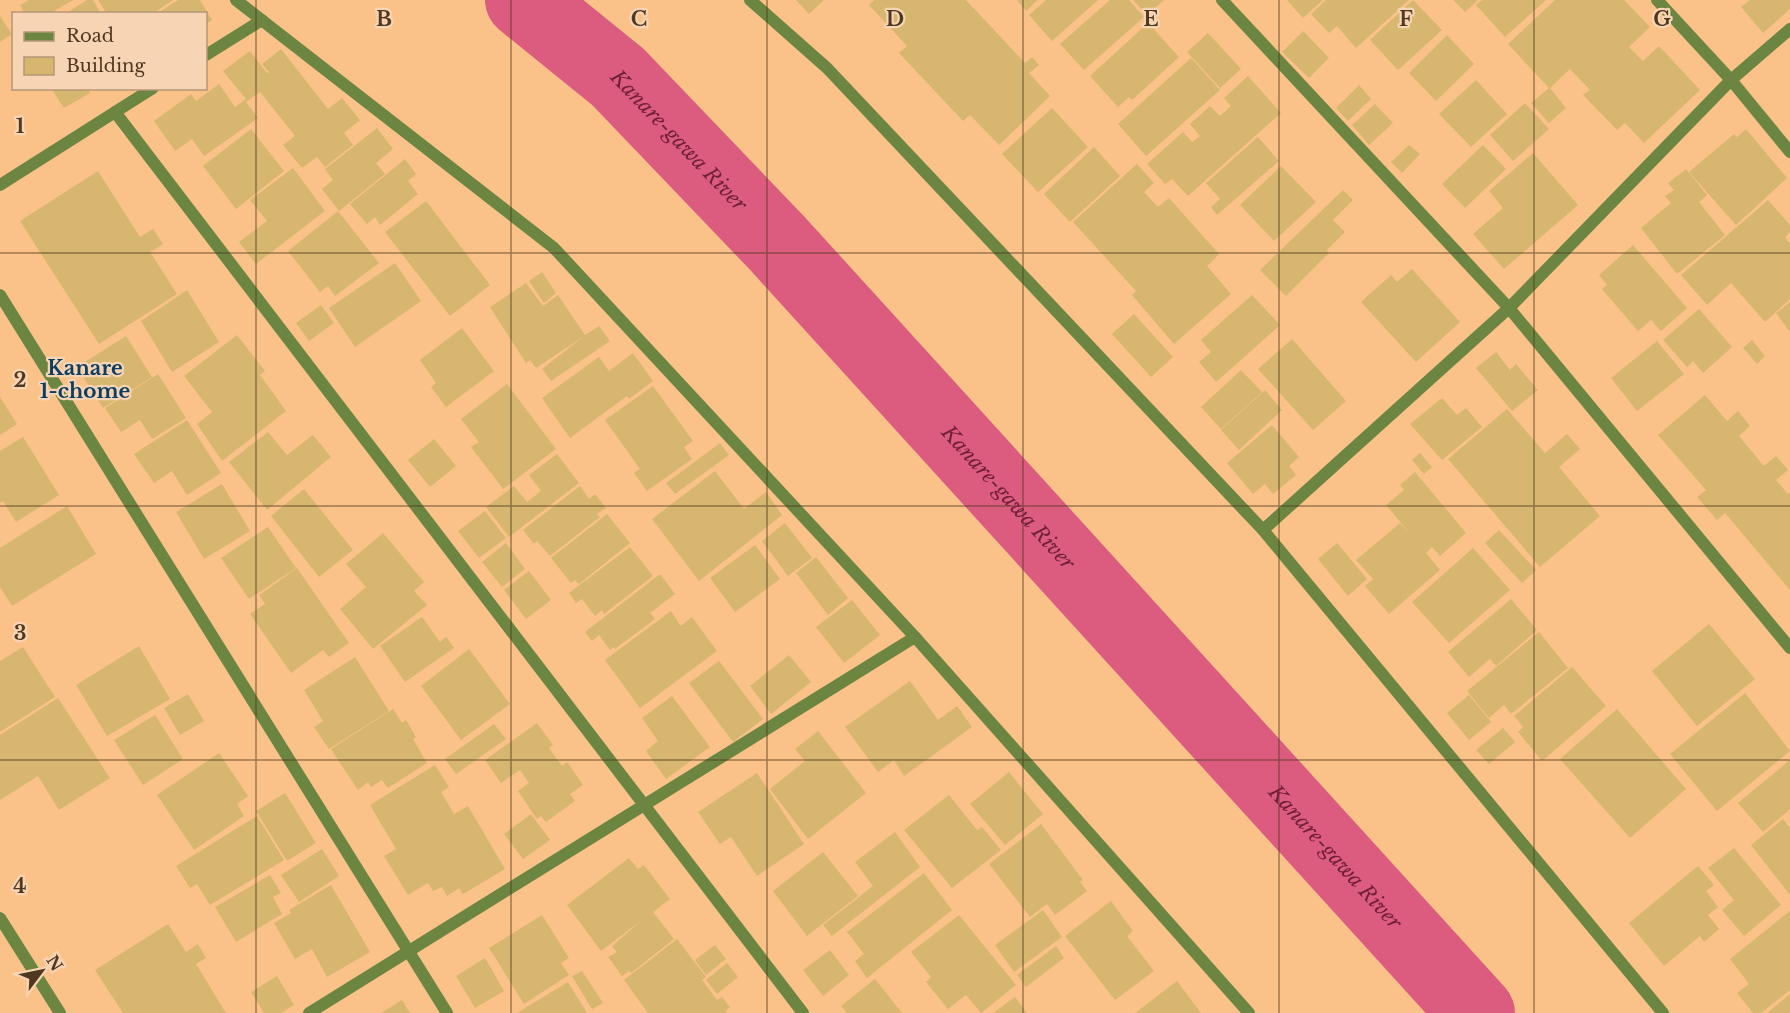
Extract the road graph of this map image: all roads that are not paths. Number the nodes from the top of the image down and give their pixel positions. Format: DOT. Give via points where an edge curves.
graph roads {
  1 [pos="236,0"];
  2 [pos="750,0"];
  3 [pos="1222,0"];
  4 [pos="1657,0"];
  5 [pos="262,20"];
  6 [pos="1790,29"];
  7 [pos="207,54"];
  8 [pos="1731,80"];
  9 [pos="150,90"];
  10 [pos="115,112"];
  11 [pos="1790,152"];
  12 [pos="0,184"];
  13 [pos="0,295"];
  14 [pos="1509,308"];
  15 [pos="1263,530"];
  16 [pos="915,637"];
  17 [pos="1790,648"];
  18 [pos="643,804"];
  19 [pos="0,918"];
  20 [pos="408,951"];
  21 [pos="60,1013"];
  22 [pos="309,1013"];
  23 [pos="447,1013"];
  24 [pos="803,1013"];
  25 [pos="1249,1013"];
  26 [pos="1663,1013"];
  1 -- 5 [label="street"];
  2 -- 15 [label="street" via="826,68"];
  3 -- 14 [label="street"];
  4 -- 8 [label="street"];
  5 -- 7 [label="street"];
  5 -- 16 [label="street" via="554,248"];
  6 -- 8 [label="street"];
  8 -- 11 [label="street"];
  8 -- 14 [label="street"];
  9 -- 10 [label="street"];
  10 -- 12 [label="street"];
  10 -- 18 [label="street"];
  13 -- 20 [label="street"];
  14 -- 15 [label="street"];
  14 -- 17 [label="street"];
  15 -- 26 [label="street"];
  16 -- 18 [label="street"];
  16 -- 25 [label="street"];
  18 -- 20 [label="street"];
  18 -- 24 [label="street"];
  19 -- 21 [label="street"];
  20 -- 22 [label="street"];
  20 -- 23 [label="street"];
}
